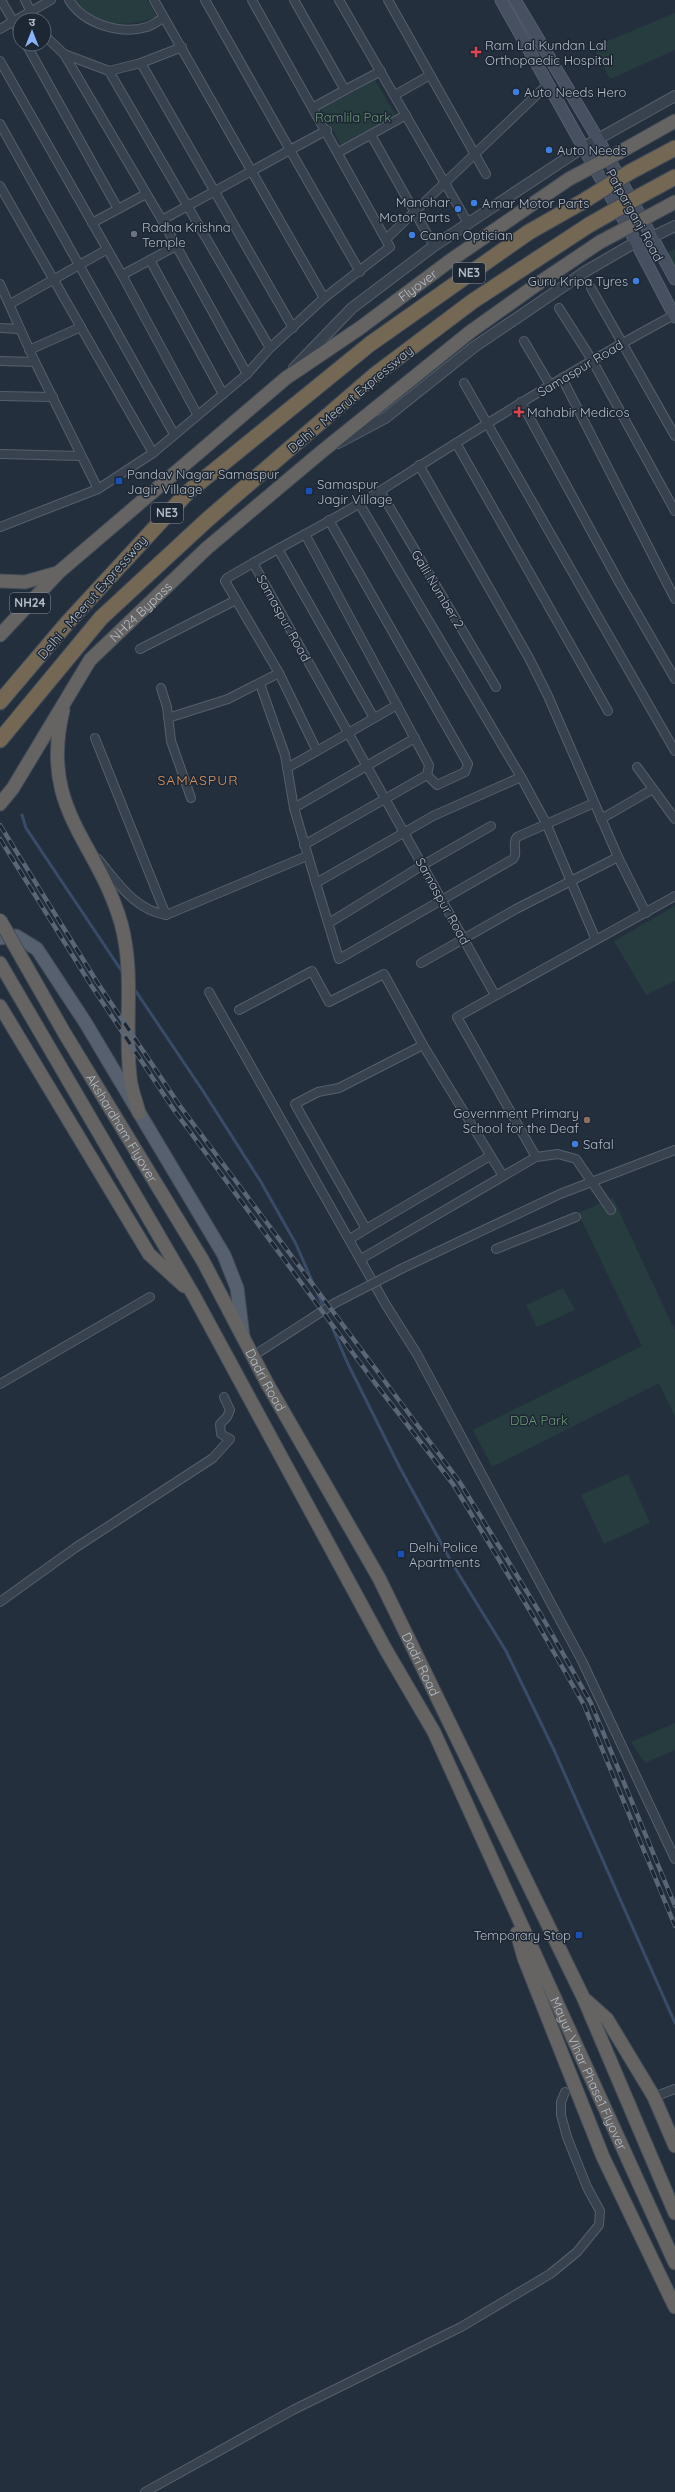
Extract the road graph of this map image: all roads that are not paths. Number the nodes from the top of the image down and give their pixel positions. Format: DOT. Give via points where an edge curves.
graph roads {
  1 [pos="1,0"];
  2 [pos="25,0"];
  3 [pos="51,0"];
  4 [pos="69,0"];
  5 [pos="154,0"];
  6 [pos="205,0"];
  7 [pos="252,0"];
  8 [pos="294,0"];
  9 [pos="339,0"];
  10 [pos="388,0"];
  11 [pos="501,0"];
  12 [pos="515,0"];
  13 [pos="30,11"];
  14 [pos="164,18"];
  15 [pos="12,19"];
  16 [pos="12,22"];
  17 [pos="0,29"];
  18 [pos="52,43"];
  19 [pos="182,47"];
  20 [pos="30,52"];
  21 [pos="64,54"];
  22 [pos="0,61"];
  23 [pos="141,63"];
  24 [pos="109,71"];
  25 [pos="381,71"];
  26 [pos="430,75"];
  27 [pos="548,84"];
  28 [pos="345,90"];
  29 [pos="395,95"];
  30 [pos="675,96"];
  31 [pos="314,107"];
  32 [pos="406,115"];
  33 [pos="675,121"];
  34 [pos="0,124"];
  35 [pos="327,130"];
  36 [pos="371,134"];
  37 [pos="598,139"];
  38 [pos="582,148"];
  39 [pos="675,148"];
  40 [pos="290,150"];
  41 [pos="339,152"];
  42 [pos="475,155"];
  43 [pos="253,170"];
  44 [pos="486,174"];
  45 [pos="675,177"];
  46 [pos="446,182"];
  47 [pos="0,186"];
  48 [pos="215,190"];
  49 [pos="146,194"];
  50 [pos="675,202"];
  51 [pos="189,205"];
  52 [pos="118,209"];
  53 [pos="414,212"];
  54 [pos="162,220"];
  55 [pos="468,223"];
  56 [pos="92,224"];
  57 [pos="675,226"];
  58 [pos="652,237"];
  59 [pos="386,239"];
  60 [pos="636,242"];
  61 [pos="176,246"];
  62 [pos="434,246"];
  63 [pos="106,250"];
  64 [pos="150,260"];
  65 [pos="80,266"];
  66 [pos="360,272"];
  67 [pos="122,275"];
  68 [pos="675,279"];
  69 [pos="53,280"];
  70 [pos="0,284"];
  71 [pos="591,288"];
  72 [pos="324,298"];
  73 [pos="10,304"];
  74 [pos="559,308"];
  75 [pos="674,316"];
  76 [pos="81,327"];
  77 [pos="0,328"];
  78 [pos="293,328"];
  79 [pos="20,329"];
  80 [pos="524,341"];
  81 [pos="623,342"];
  82 [pos="270,348"];
  83 [pos="29,350"];
  84 [pos="592,360"];
  85 [pos="0,361"];
  86 [pos="35,362"];
  87 [pos="247,374"];
  88 [pos="286,378"];
  89 [pos="562,378"];
  90 [pos="464,382"];
  91 [pos="550,386"];
  92 [pos="223,394"];
  93 [pos="0,396"];
  94 [pos="53,398"];
  95 [pos="521,402"];
  96 [pos="197,414"];
  97 [pos="488,424"];
  98 [pos="174,434"];
  99 [pos="675,436"];
  100 [pos="456,442"];
  101 [pos="153,453"];
  102 [pos="320,453"];
  103 [pos="0,454"];
  104 [pos="80,456"];
  105 [pos="419,465"];
  106 [pos="98,489"];
  107 [pos="380,492"];
  108 [pos="359,503"];
  109 [pos="675,511"];
  110 [pos="329,520"];
  111 [pos="0,527"];
  112 [pos="305,534"];
  113 [pos="278,549"];
  114 [pos="253,563"];
  115 [pos="59,572"];
  116 [pos="0,581"];
  117 [pos="675,599"];
  118 [pos="236,600"];
  119 [pos="0,635"];
  120 [pos="140,650"];
  121 [pos="279,673"];
  122 [pos="675,679"];
  123 [pos="260,684"];
  124 [pos="496,687"];
  125 [pos="72,688"];
  126 [pos="160,688"];
  127 [pos="0,702"];
  128 [pos="397,705"];
  129 [pos="608,711"];
  130 [pos="168,718"];
  131 [pos="374,718"];
  132 [pos="348,733"];
  133 [pos="95,738"];
  134 [pos="415,738"];
  135 [pos="0,740"];
  136 [pos="674,749"];
  137 [pos="317,751"];
  138 [pos="366,766"];
  139 [pos="636,766"];
  140 [pos="287,768"];
  141 [pos="427,775"];
  142 [pos="521,777"];
  143 [pos="653,789"];
  144 [pos="190,798"];
  145 [pos="385,799"];
  146 [pos="594,803"];
  147 [pos="0,804"];
  148 [pos="294,808"];
  149 [pos="675,818"];
  150 [pos="601,819"];
  151 [pos="546,823"];
  152 [pos="491,826"];
  153 [pos="405,832"];
  154 [pos="78,833"];
  155 [pos="304,845"];
  156 [pos="307,856"];
  157 [pos="618,857"];
  158 [pos="422,865"];
  159 [pos="570,880"];
  160 [pos="316,883"];
  161 [pos="675,896"];
  162 [pos="442,898"];
  163 [pos="646,913"];
  164 [pos="166,915"];
  165 [pos="0,920"];
  166 [pos="329,923"];
  167 [pos="0,938"];
  168 [pos="463,939"];
  169 [pos="596,940"];
  170 [pos="0,963"];
  171 [pos="421,963"];
  172 [pos="210,992"];
  173 [pos="495,995"];
  174 [pos="0,1006"];
  175 [pos="239,1010"];
  176 [pos="423,1045"];
  177 [pos="139,1112"];
  178 [pos="675,1150"];
  179 [pos="490,1156"];
  180 [pos="536,1157"];
  181 [pos="503,1176"];
  182 [pos="593,1181"];
  183 [pos="611,1210"];
  184 [pos="576,1217"];
  185 [pos="366,1229"];
  186 [pos="350,1239"];
  187 [pos="496,1249"];
  188 [pos="361,1259"];
  189 [pos="194,1296"];
  190 [pos="150,1297"];
  191 [pos="243,1337"];
  192 [pos="253,1356"];
  193 [pos="0,1384"];
  194 [pos="224,1397"];
  195 [pos="0,1602"];
  196 [pos="675,1859"];
  197 [pos="502,1883"];
  198 [pos="584,1999"];
  199 [pos="675,2090"];
  200 [pos="565,2092"];
  201 [pos="654,2097"];
  202 [pos="675,2146"];
  203 [pos="675,2213"];
  204 [pos="675,2263"];
  205 [pos="675,2307"];
  206 [pos="145,2492"];
  1 -- 15 [label="street"];
  2 -- 13 [label="street"];
  3 -- 13 [label="street"];
  4 -- 14 [label="street" via="76,10 99,25 121,29 147,27"];
  5 -- 14 [label="street"];
  6 -- 40 [label="street"];
  7 -- 31 [label="street"];
  8 -- 28 [label="street"];
  9 -- 25 [label="street"];
  10 -- 26 [label="street"];
  11 -- 27 [label="main road, Patparganj Road"];
  12 -- 37 [label="main road, Patparganj Road"];
  14 -- 19 [label="street"];
  16 -- 17 [label="street"];
  18 -- 21 [label="street"];
  19 -- 23 [label="street"];
  19 -- 43 [label="street"];
  20 -- 52 [label="street"];
  21 -- 24 [label="street"];
  21 -- 49 [label="street"];
  22 -- 56 [label="street"];
  23 -- 24 [label="street"];
  23 -- 48 [label="street"];
  24 -- 51 [label="street"];
  25 -- 28 [label="street"];
  25 -- 29 [label="street"];
  26 -- 29 [label="street"];
  26 -- 42 [label="street"];
  27 -- 38 [label="main road, Patparganj Road"];
  27 -- 42 [label="street"];
  28 -- 31 [label="street"];
  29 -- 32 [label="street"];
  30 -- 37 [label="street"];
  31 -- 35 [label="street"];
  32 -- 36 [label="street"];
  32 -- 46 [label="street"];
  33 -- 88 [label="highway, Flyover, bridge" via="569,179"];
  34 -- 65 [label="street"];
  35 -- 40 [label="street"];
  35 -- 41 [label="street"];
  36 -- 41 [label="street"];
  36 -- 53 [label="street"];
  37 -- 38 [label="street"];
  37 -- 58 [label="main road, Patparganj Road"];
  38 -- 55 [label="street"];
  38 -- 60 [label="main road, Patparganj Road"];
  39 -- 127 [label="highway, Delhi - Meerut Expressway / NE3, bridge" via="529,232 361,351 188,492 68,622"];
  40 -- 43 [label="street"];
  40 -- 66 [label="street"];
  41 -- 59 [label="street"];
  42 -- 44 [label="street"];
  42 -- 46 [label="street"];
  43 -- 48 [label="street"];
  43 -- 72 [label="street"];
  45 -- 135 [label="highway, Delhi - Meerut Expressway / NE3, bridge" via="589,225 473,300 376,374 208,518 101,618"];
  46 -- 53 [label="street"];
  46 -- 55 [label="street"];
  47 -- 69 [label="street"];
  48 -- 51 [label="street"];
  48 -- 78 [label="street"];
  49 -- 52 [label="street"];
  49 -- 54 [label="street"];
  50 -- 102 [label="highway, bridge" via="600,242 536,284 470,332"];
  51 -- 54 [label="street"];
  51 -- 82 [label="street"];
  52 -- 56 [label="street"];
  53 -- 59 [label="street"];
  53 -- 62 [label="street"];
  54 -- 61 [label="street"];
  55 -- 62 [label="street"];
  56 -- 63 [label="street"];
  57 -- 58 [label="street"];
  58 -- 68 [label="main road, Patparganj Road"];
  59 -- 66 [label="street" via="390,247"];
  60 -- 75 [label="main road, Patparganj Road"];
  60 -- 102 [label="street" via="586,271 474,347 385,418"];
  61 -- 64 [label="street"];
  61 -- 87 [label="street"];
  62 -- 88 [label="street" via="352,308"];
  63 -- 65 [label="street"];
  63 -- 67 [label="street"];
  64 -- 67 [label="street"];
  64 -- 92 [label="street"];
  65 -- 69 [label="street"];
  65 -- 98 [label="street"];
  66 -- 72 [label="street"];
  67 -- 96 [label="street"];
  69 -- 73 [label="street"];
  69 -- 76 [label="street"];
  70 -- 73 [label="street"];
  71 -- 81 [label="street"];
  72 -- 78 [label="street"];
  73 -- 79 [label="street"];
  74 -- 84 [label="street"];
  75 -- 81 [label="street, Samaspur Road"];
  76 -- 83 [label="street"];
  76 -- 101 [label="street"];
  77 -- 79 [label="street"];
  78 -- 82 [label="street"];
  79 -- 83 [label="street"];
  80 -- 91 [label="street"];
  81 -- 84 [label="street, Samaspur Road"];
  81 -- 99 [label="street"];
  82 -- 87 [label="street"];
  83 -- 86 [label="street"];
  84 -- 89 [label="street, Samaspur Road"];
  84 -- 109 [label="street"];
  85 -- 86 [label="street"];
  86 -- 94 [label="street"];
  87 -- 92 [label="street"];
  88 -- 115 [label="highway, NH24"];
  89 -- 91 [label="street, Samaspur Road"];
  89 -- 117 [label="street"];
  90 -- 97 [label="street"];
  91 -- 95 [label="street, Samaspur Road"];
  92 -- 96 [label="street"];
  93 -- 94 [label="street"];
  94 -- 104 [label="street"];
  95 -- 97 [label="street, Samaspur Road"];
  95 -- 122 [label="street"];
  96 -- 98 [label="street"];
  97 -- 100 [label="street, Samaspur Road"];
  97 -- 136 [label="street"];
  98 -- 101 [label="street"];
  100 -- 105 [label="street, Samaspur Road"];
  100 -- 129 [label="street"];
  101 -- 106 [label="street"];
  102 -- 125 [label="highway, NH24 Bypass" via="207,548 122,628 90,660"];
  103 -- 104 [label="street"];
  104 -- 106 [label="street"];
  105 -- 107 [label="street, Samaspur Road"];
  105 -- 146 [label="street" via="529,658 569,742"];
  106 -- 111 [label="street"];
  107 -- 108 [label="street, Samaspur Road"];
  107 -- 124 [label="street, Galli Number 2"];
  108 -- 110 [label="street, Samaspur Road"];
  108 -- 142 [label="street"];
  110 -- 112 [label="street, Samaspur Road"];
  110 -- 141 [label="street" via="468,764 465,772 437,785"];
  112 -- 113 [label="street, Samaspur Road"];
  112 -- 128 [label="street"];
  113 -- 114 [label="street, Samaspur Road"];
  113 -- 131 [label="street"];
  114 -- 118 [label="street" via="225,581"];
  114 -- 132 [label="street, Samaspur Road"];
  115 -- 116 [label="highway" via="25,582"];
  115 -- 119 [label="highway, NH24"];
  118 -- 120 [label="street"];
  118 -- 121 [label="street"];
  121 -- 123 [label="street"];
  121 -- 137 [label="street"];
  123 -- 130 [label="street" via="228,698"];
  123 -- 140 [label="street" via="281,740"];
  125 -- 147 [label="highway, NH24 Bypass" via="13,788"];
  125 -- 154 [label="highway" via="59,728 58,771 62,793"];
  126 -- 130 [label="street" via="165,698"];
  128 -- 131 [label="street"];
  128 -- 134 [label="street"];
  130 -- 144 [label="street" via="171,741"];
  131 -- 132 [label="street"];
  132 -- 137 [label="street"];
  132 -- 138 [label="street, Samaspur Road"];
  133 -- 164 [label="street"];
  134 -- 138 [label="street"];
  134 -- 141 [label="street" via="429,765"];
  137 -- 140 [label="street"];
  138 -- 145 [label="street, Samaspur Road"];
  138 -- 148 [label="street"];
  139 -- 143 [label="street"];
  140 -- 148 [label="street"];
  141 -- 145 [label="street"];
  142 -- 151 [label="street"];
  142 -- 153 [label="street" via="445,810"];
  143 -- 149 [label="street"];
  143 -- 150 [label="street"];
  145 -- 153 [label="street, Samaspur Road"];
  145 -- 155 [label="street"];
  146 -- 150 [label="street"];
  146 -- 151 [label="street"];
  148 -- 155 [label="street"];
  150 -- 157 [label="street"];
  151 -- 159 [label="street"];
  151 -- 162 [label="street" via="514,840 516,853 513,859"];
  152 -- 158 [label="street"];
  153 -- 158 [label="street, Samaspur Road"];
  153 -- 160 [label="street"];
  154 -- 164 [label="street" via="132,899 151,912"];
  154 -- 177 [label="highway" via="113,902 127,948 130,1078"];
  155 -- 156 [label="street"];
  156 -- 160 [label="street"];
  156 -- 164 [label="street"];
  157 -- 159 [label="street"];
  157 -- 163 [label="street"];
  158 -- 162 [label="street, Samaspur Road"];
  158 -- 166 [label="street"];
  159 -- 168 [label="street"];
  159 -- 169 [label="street"];
  160 -- 166 [label="street"];
  161 -- 163 [label="street"];
  162 -- 166 [label="street" via="339,958"];
  162 -- 168 [label="street, Samaspur Road"];
  163 -- 169 [label="street"];
  165 -- 191 [label="highway, Akshardham Flyover, bridge" via="65,1034 203,1261"];
  167 -- 177 [label="main road" via="16,936 37,949"];
  168 -- 171 [label="street"];
  168 -- 173 [label="street, Samaspur Road"];
  169 -- 173 [label="street"];
  170 -- 189 [label="highway, Akshardham Flyover"];
  172 -- 186 [label="street"];
  173 -- 180 [label="street" via="459,1014 457,1020"];
  174 -- 189 [label="highway" via="150,1254"];
  175 -- 176 [label="street" via="312,971 329,1002 384,974"];
  176 -- 179 [label="street"];
  176 -- 185 [label="street" via="339,1088 318,1092 295,1104"];
  177 -- 191 [label="main road" via="224,1255 238,1288"];
  178 -- 182 [label="street"];
  179 -- 181 [label="street"];
  179 -- 185 [label="street"];
  180 -- 181 [label="street"];
  180 -- 182 [label="street" via="558,1154 576,1159"];
  181 -- 188 [label="street"];
  182 -- 183 [label="street"];
  182 -- 192 [label="street, bridge" via="560,1194 334,1303"];
  184 -- 187 [label="street"];
  185 -- 186 [label="street"];
  186 -- 188 [label="street"];
  188 -- 196 [label="street" via="417,1354 582,1661"];
  189 -- 197 [label="highway, Dadri Road" via="386,1650 434,1732"];
  190 -- 193 [label="street"];
  191 -- 192 [label="highway, Dadri Road"];
  192 -- 198 [label="highway, Dadri Road" via="379,1578"];
  194 -- 195 [label="street" via="230,1410 220,1424 221,1434 230,1440 214,1458 75,1548"];
  197 -- 204 [label="highway, Mayur Vihar Phase1 Flyover"];
  197 -- 205 [label="highway" via="524,1958 602,2157"];
  198 -- 201 [label="highway" via="607,2019"];
  198 -- 203 [label="highway, Mayur Vihar Phase1 Flyover"];
  199 -- 201 [label="street"];
  200 -- 206 [label="street" via="561,2102 561,2115 567,2137 587,2187 600,2211 600,2225 577,2252 550,2274 461,2327 293,2410"];
  201 -- 202 [label="highway"];
}
